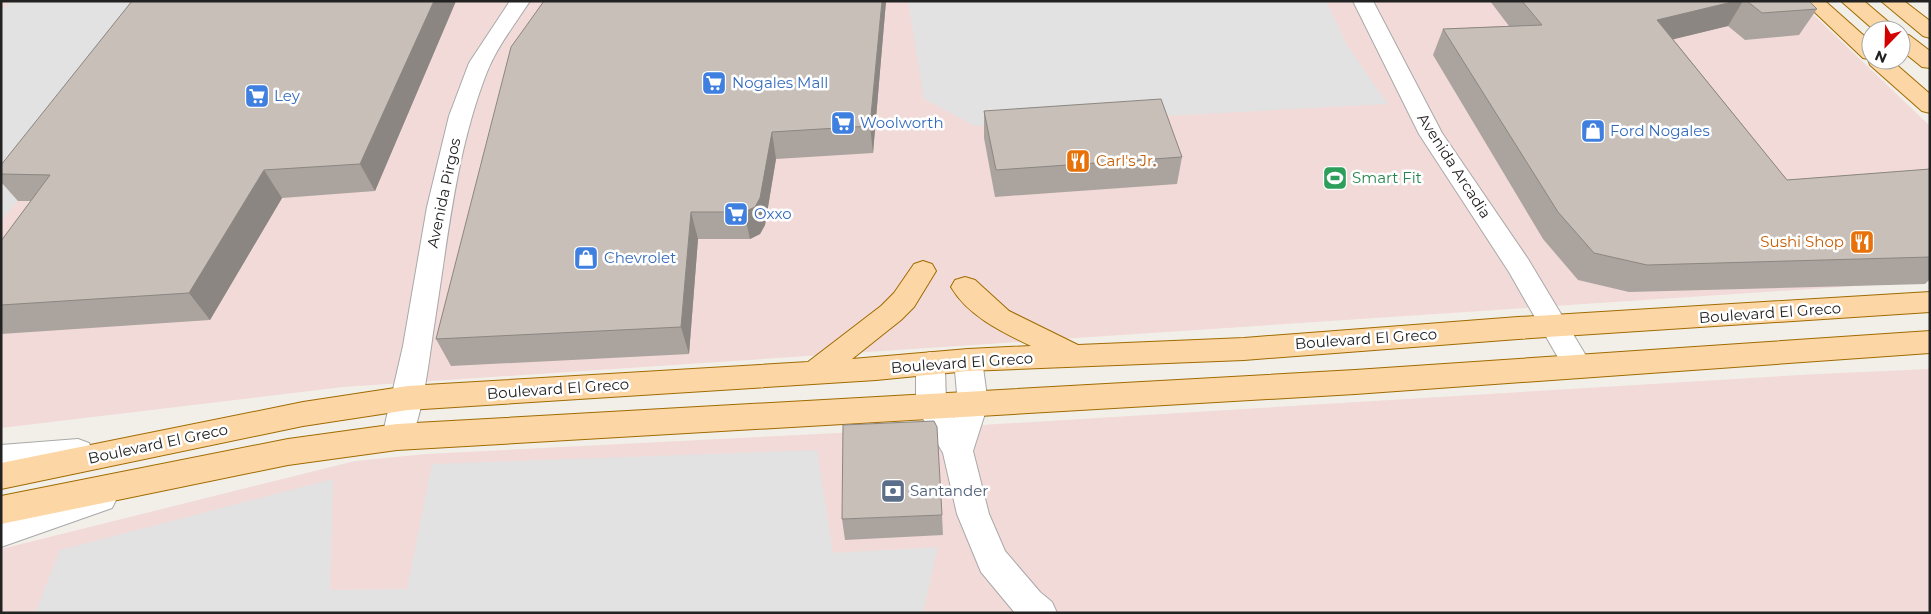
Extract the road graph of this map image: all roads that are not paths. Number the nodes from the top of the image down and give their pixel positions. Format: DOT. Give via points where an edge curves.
graph roads {
  1 [pos="520,1"];
  2 [pos="1363,1"];
  3 [pos="1813,1"];
  4 [pos="1850,1"];
  5 [pos="1891,1"];
  6 [pos="1896,1"];
  7 [pos="1874,20"];
  8 [pos="1930,23"];
  9 [pos="1930,32"];
  10 [pos="1861,44"];
  11 [pos="1911,48"];
  12 [pos="1930,62"];
  13 [pos="1889,70"];
  14 [pos="1930,106"];
  15 [pos="922,271"];
  16 [pos="965,287"];
  17 [pos="1930,302"];
  18 [pos="1555,326"];
  19 [pos="1930,342"];
  20 [pos="1074,356"];
  21 [pos="968,360"];
  22 [pos="930,363"];
  23 [pos="1578,366"];
  24 [pos="815,372"];
  25 [pos="408,398"];
  26 [pos="973,404"];
  27 [pos="931,406"];
  28 [pos="397,437"];
  29 [pos="141,447"];
  30 [pos="958,451"];
  31 [pos="1,458"];
  32 [pos="1,476"];
  33 [pos="160,477"];
  34 [pos="1,510"];
  35 [pos="1,534"];
  36 [pos="1040,613"];
  1 -- 25 [label="street, Avenida Pirgos" via="488,49 458,124 440,196"];
  2 -- 18 [label="street, Avenida Arcadia" via="1431,134"];
  3 -- 10 [label="main road"];
  4 -- 7 [label="main road"];
  5 -- 9 [label="main road"];
  6 -- 8 [label="main road"];
  11 -- 12 [label="main road"];
  13 -- 14 [label="main road"];
  15 -- 24 [label="main road" via="904,300 891,313"];
  16 -- 20 [label="main road" via="999,318"];
  17 -- 18 [label="main road, Boulevard El Greco"];
  18 -- 20 [label="main road, Boulevard El Greco" via="1244,349"];
  18 -- 23 [label="street, Avenida Arcadia"];
  19 -- 23 [label="main road"];
  20 -- 21 [label="main road, Boulevard El Greco"];
  21 -- 22 [label="main road, Boulevard El Greco"];
  21 -- 26 [label="street"];
  22 -- 24 [label="main road, Boulevard El Greco"];
  22 -- 27 [label="street"];
  23 -- 26 [label="main road"];
  24 -- 25 [label="main road, Boulevard El Greco"];
  25 -- 28 [label="street, Avenida Pirgos"];
  25 -- 29 [label="main road, Boulevard El Greco" via="303,414"];
  26 -- 27 [label="main road"];
  26 -- 30 [label="street"];
  27 -- 28 [label="main road"];
  27 -- 30 [label="street"];
  28 -- 33 [label="main road" via="288,452"];
  29 -- 31 [label="street"];
  29 -- 32 [label="main road, Boulevard El Greco"];
  30 -- 36 [label="street" via="973,514 994,561"];
  33 -- 34 [label="main road"];
  33 -- 35 [label="street"];
}
